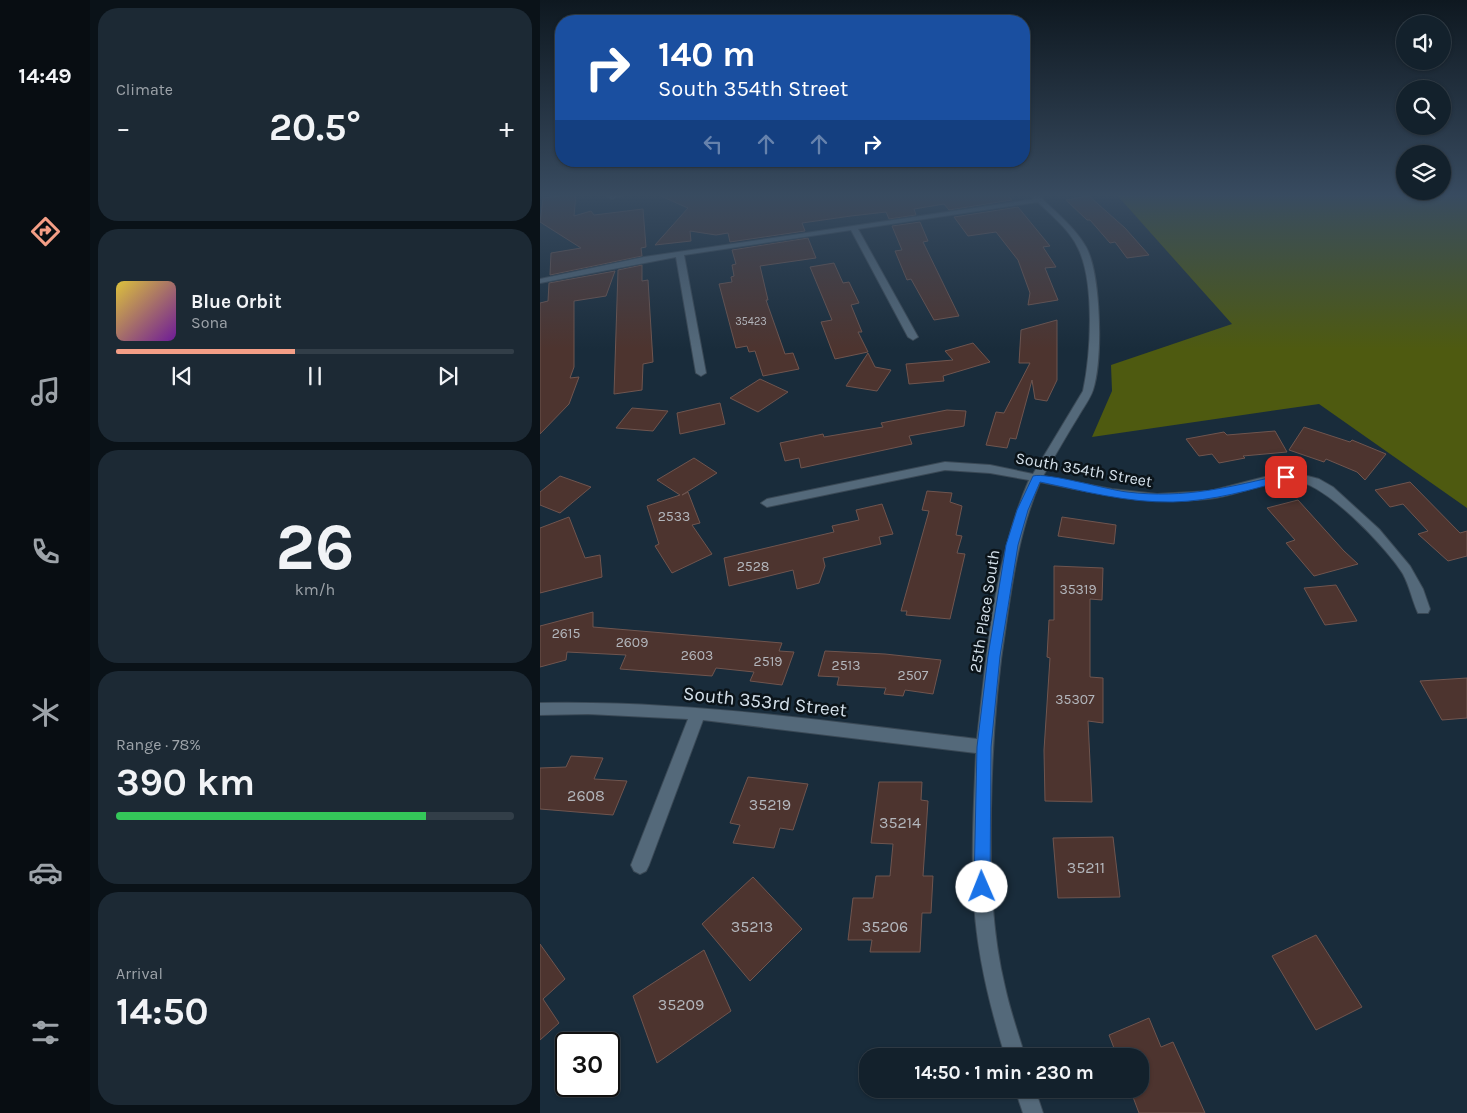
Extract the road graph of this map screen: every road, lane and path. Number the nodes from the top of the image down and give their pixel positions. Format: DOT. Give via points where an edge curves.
graph roads {
  1 [pos="734,246"];
  2 [pos="864,246"];
  3 [pos="1080,246"];
  4 [pos="680,254"];
  5 [pos="540,281"];
  6 [pos="913,337"];
  7 [pos="701,373"];
  8 [pos="1036,478"];
  9 [pos="767,502"];
  10 [pos="1423,609"];
  11 [pos="540,709"];
  12 [pos="698,713"];
  13 [pos="984,747"];
  14 [pos="640,865"];
  15 [pos="1012,1048"];
  16 [pos="1028,1098"];
  17 [pos="1033,1113"];
  1 -- 4 [label="street"];
  2 -- 6 [label="street"];
  3 -- 8 [label="street, 25th Place South" via="1088,265 1094,351 1092,376 1088,390"];
  4 -- 5 [label="street" via="614,264"];
  4 -- 7 [label="street"];
  8 -- 9 [label="street, South 354th Street" via="990,468 944,466"];
  8 -- 10 [label="street, South 354th Street" via="1127,495 1172,498 1210,495 1286,477 1315,482 1353,510 1398,558 1414,581"];
  8 -- 13 [label="street, 25th Place South" via="1012,545 994,656"];
  11 -- 12 [label="street, South 353rd Street"];
  12 -- 13 [label="street, South 353rd Street"];
  12 -- 14 [label="street"];
  13 -- 15 [label="street, 25th Place South" via="983,905 991,964"];
  16 -- 17 [label="street"];
}
